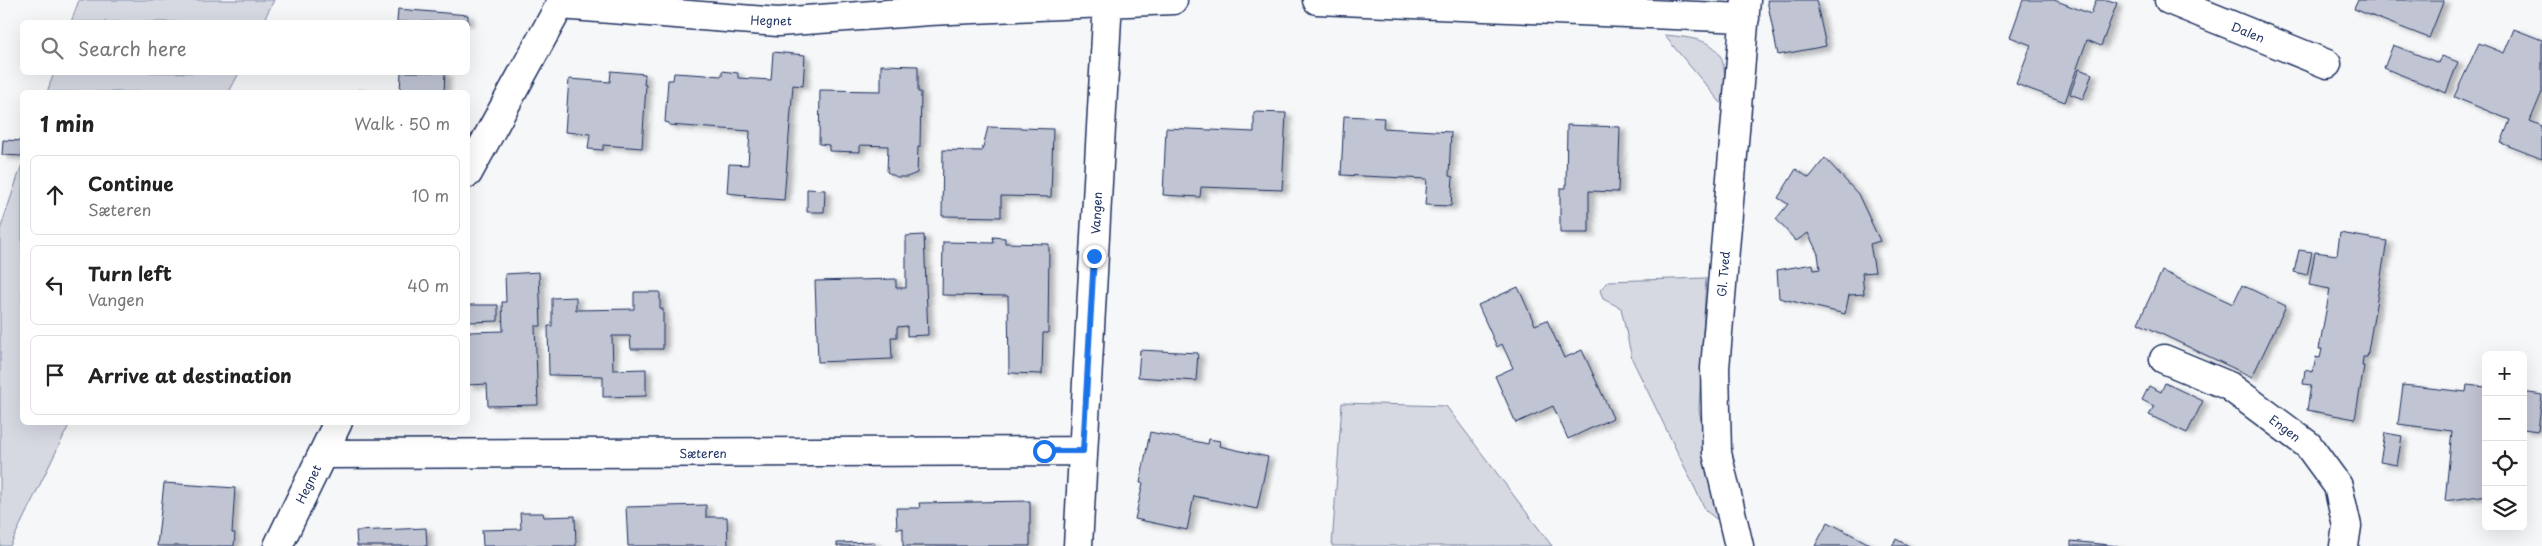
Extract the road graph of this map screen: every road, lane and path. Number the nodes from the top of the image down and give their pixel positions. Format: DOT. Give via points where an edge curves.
graph roads {
  1 [pos="1173,0"];
  2 [pos="1317,0"];
  3 [pos="2169,0"];
  4 [pos="1108,1"];
  5 [pos="1745,9"];
  6 [pos="2327,64"];
  7 [pos="470,169"];
  8 [pos="2164,359"];
  9 [pos="336,425"];
  10 [pos="1083,451"];
  11 [pos="322,454"];
  12 [pos="278,546"];
  13 [pos="1078,546"];
  14 [pos="1739,546"];
  15 [pos="2344,546"];
  1 -- 4 [label="street, Hegnet"];
  2 -- 5 [label="street"];
  3 -- 6 [label="street, Dalen"];
  4 -- 7 [label="street, Hegnet" via="778,22 560,5"];
  4 -- 10 [label="street, Vangen"];
  5 -- 14 [label="street, Gl. Tved" via="1715,368 1717,453"];
  8 -- 15 [label="street, Engen" via="2229,386 2308,445 2338,486 2347,526"];
  9 -- 11 [label="street, Hegnet"];
  10 -- 11 [label="street, Sæteren"];
  10 -- 13 [label="street, Vangen"];
  11 -- 12 [label="street, Hegnet"];
}
